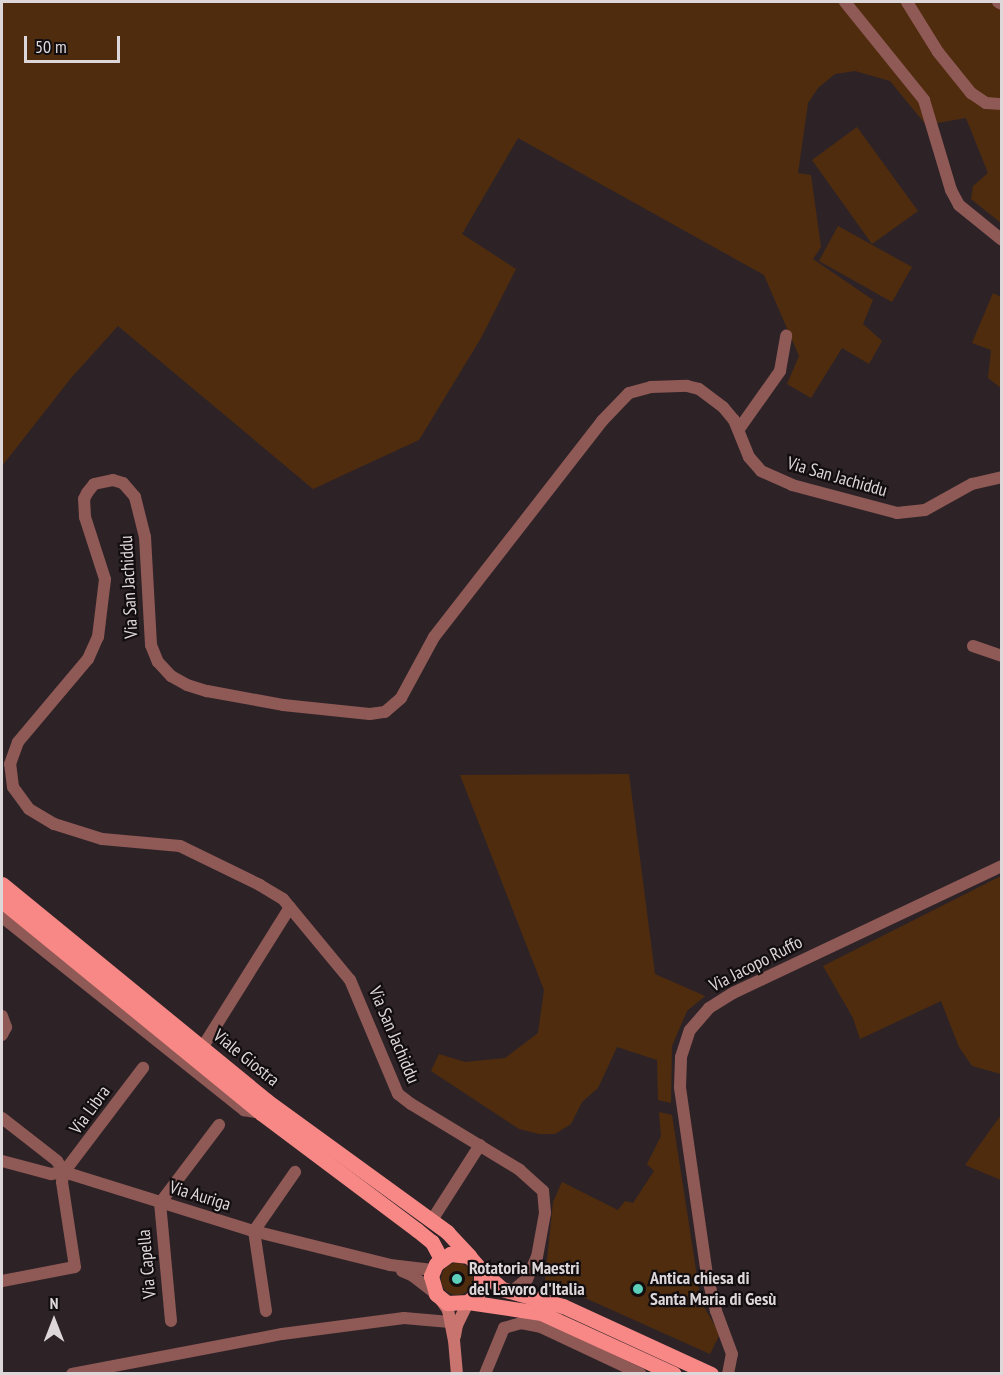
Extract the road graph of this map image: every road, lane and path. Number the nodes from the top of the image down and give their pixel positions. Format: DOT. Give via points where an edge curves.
graph roads {
  1 [pos="845,2"];
  2 [pos="907,2"];
  3 [pos="1002,104"];
  4 [pos="1002,240"];
  5 [pos="786,336"];
  6 [pos="739,429"];
  7 [pos="1002,477"];
  8 [pos="973,646"];
  9 [pos="1002,656"];
  10 [pos="1002,866"];
  11 [pos="2,884"];
  12 [pos="2,901"];
  13 [pos="290,907"];
  14 [pos="2,917"];
  15 [pos="2,1016"];
  16 [pos="2,1035"];
  17 [pos="202,1048"];
  18 [pos="143,1068"];
  19 [pos="261,1113"];
  20 [pos="2,1118"];
  21 [pos="219,1125"];
  22 [pos="480,1145"];
  23 [pos="2,1161"];
  24 [pos="64,1172"];
  25 [pos="295,1172"];
  26 [pos="160,1203"];
  27 [pos="432,1220"];
  28 [pos="254,1231"];
  29 [pos="469,1256"];
  30 [pos="437,1264"];
  31 [pos="390,1265"];
  32 [pos="481,1270"];
  33 [pos="2,1281"];
  34 [pos="512,1292"];
  35 [pos="439,1297"];
  36 [pos="466,1307"];
  37 [pos="266,1311"];
  38 [pos="171,1321"];
  39 [pos="450,1322"];
  40 [pos="454,1340"];
  41 [pos="728,1371"];
  42 [pos="72,1374"];
  43 [pos="457,1374"];
  44 [pos="485,1374"];
  45 [pos="641,1374"];
  46 [pos="674,1374"];
  47 [pos="711,1374"];
  48 [pos="742,1374"];
  1 -- 4 [label="street" via="924,100 958,205"];
  2 -- 3 [label="street" via="970,93 986,103"];
  5 -- 6 [label="street" via="780,371"];
  6 -- 7 [label="street, Via San Jachiddu" via="754,464 771,477 897,513 925,510 972,484"];
  6 -- 13 [label="street, Via San Jachiddu" via="723,407 695,388 651,387 625,395 434,637 401,698 392,708 378,714 219,694 171,676 158,662 151,645 146,537 135,497 123,483 113,480 100,481 90,488 84,499 85,517 105,579 98,637 88,659 18,742 10,764 13,787 29,809 54,824 102,839 180,846 260,885"];
  8 -- 9 [label="street"];
  10 -- 41 [label="street, Via Jacopo Ruffo" via="733,993 709,1008 690,1030 681,1057 680,1087 707,1275 732,1354"];
  11 -- 17 [label="main road, Viale Giostra"];
  12 -- 19 [label="main road, Viale Giostra"];
  13 -- 17 [label="street"];
  13 -- 22 [label="street, Via San Jachiddu" via="350,980 398,1094"];
  14 -- 19 [label="street" via="244,1110"];
  15 -- 16 [label="street" via="6,1027"];
  17 -- 27 [label="main road, Viale Giostra" via="267,1101"];
  18 -- 24 [label="street, Via Libra"];
  19 -- 30 [label="main road, Viale Giostra" via="432,1242"];
  20 -- 24 [label="street" via="57,1161"];
  21 -- 26 [label="street"];
  22 -- 27 [label="street"];
  22 -- 34 [label="street, Via San Jachiddu" via="532,1178 545,1198 537,1257 527,1279"];
  23 -- 24 [label="street, Via Auriga" via="51,1174"];
  24 -- 26 [label="street, Via Auriga"];
  24 -- 33 [label="street" via="62,1182 75,1267"];
  25 -- 28 [label="street"];
  26 -- 28 [label="street, Via Auriga"];
  26 -- 38 [label="street, Via Capella"];
  27 -- 29 [label="main road, Viale Giostra"];
  28 -- 31 [label="street, Via Auriga"];
  28 -- 37 [label="street"];
  29 -- 30 [label="main road" via="460,1253"];
  29 -- 32 [label="main road"];
  30 -- 31 [label="street"];
  30 -- 35 [label="main road" via="431,1282"];
  31 -- 35 [label="street" via="413,1276"];
  32 -- 34 [label="main road" via="502,1289"];
  32 -- 36 [label="main road" via="481,1289"];
  34 -- 47 [label="main road" via="563,1306"];
  35 -- 36 [label="main road"];
  35 -- 39 [label="main road" via="448,1310"];
  36 -- 40 [label="main road"];
  36 -- 46 [label="main road" via="526,1310 557,1319"];
  39 -- 40 [label="main road"];
  39 -- 42 [label="street" via="404,1318 293,1333"];
  40 -- 43 [label="main road"];
  41 -- 48 [label="street"];
  44 -- 45 [label="street" via="504,1329 514,1323 535,1325"];
}
